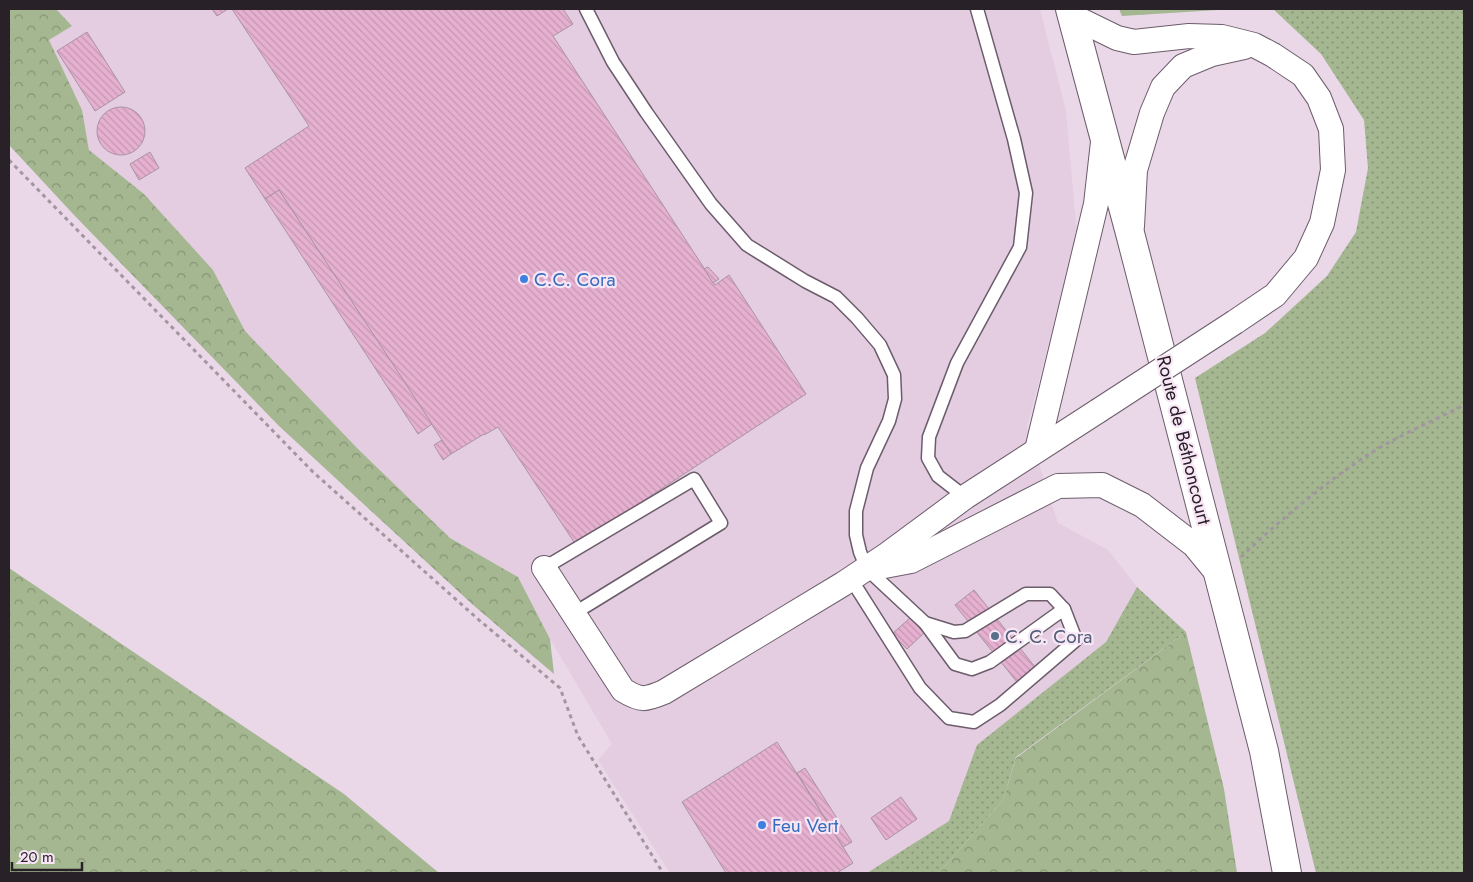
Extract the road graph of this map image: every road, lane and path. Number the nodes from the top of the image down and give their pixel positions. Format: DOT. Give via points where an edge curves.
graph roads {
  1 [pos="586,9"];
  2 [pos="977,9"];
  3 [pos="1071,12"];
  4 [pos="1254,45"];
  5 [pos="1104,138"];
  6 [pos="9,160"];
  7 [pos="1131,238"];
  8 [pos="1464,405"];
  9 [pos="1038,450"];
  10 [pos="965,497"];
  11 [pos="1239,558"];
  12 [pos="544,568"];
  13 [pos="859,574"];
  14 [pos="1218,574"];
  15 [pos="1064,609"];
  16 [pos="573,614"];
  17 [pos="925,623"];
  18 [pos="663,873"];
  19 [pos="1287,873"];
  1 -- 13 [label="lane" via="613,62 711,204 747,245 836,298 880,345 894,375 895,399 889,421 867,468 856,510"];
  2 -- 10 [label="lane" via="1026,193 1020,247 957,363 929,436 928,458 938,476"];
  3 -- 4 [label="street" via="1117,38 1134,42 1190,36 1222,37"];
  3 -- 5 [label="street, Route de Béthoncourt"];
  4 -- 7 [label="street" via="1212,54 1183,66 1163,87 1135,170"];
  4 -- 9 [label="street, bridge" via="1303,75 1319,98 1331,129 1333,170 1322,223 1306,258 1275,296"];
  5 -- 7 [label="street, Route de Béthoncourt"];
  5 -- 9 [label="street" via="1096,204"];
  6 -- 18 [label="path" via="314,472 560,688 578,736"];
  7 -- 14 [label="street, Route de Béthoncourt"];
  8 -- 11 [label="path" via="1367,455 1313,494"];
  9 -- 10 [label="street"];
  10 -- 13 [label="street"];
  12 -- 16 [label="street"];
  12 -- 16 [label="lane" via="694,479 721,523"];
  13 -- 14 [label="street" via="911,561 1058,486 1102,485 1142,505 1194,545"];
  13 -- 15 [label="lane" via="920,688 949,718 974,722 1076,640"];
  13 -- 16 [label="street" via="648,699 623,690"];
  13 -- 17 [label="lane"];
  14 -- 19 [label="street, Route de Béthoncourt" via="1264,750"];
  15 -- 17 [label="lane" via="1050,594 1026,594 965,631 954,632"];
  15 -- 17 [label="lane" via="990,662 972,669 955,664"];
}
